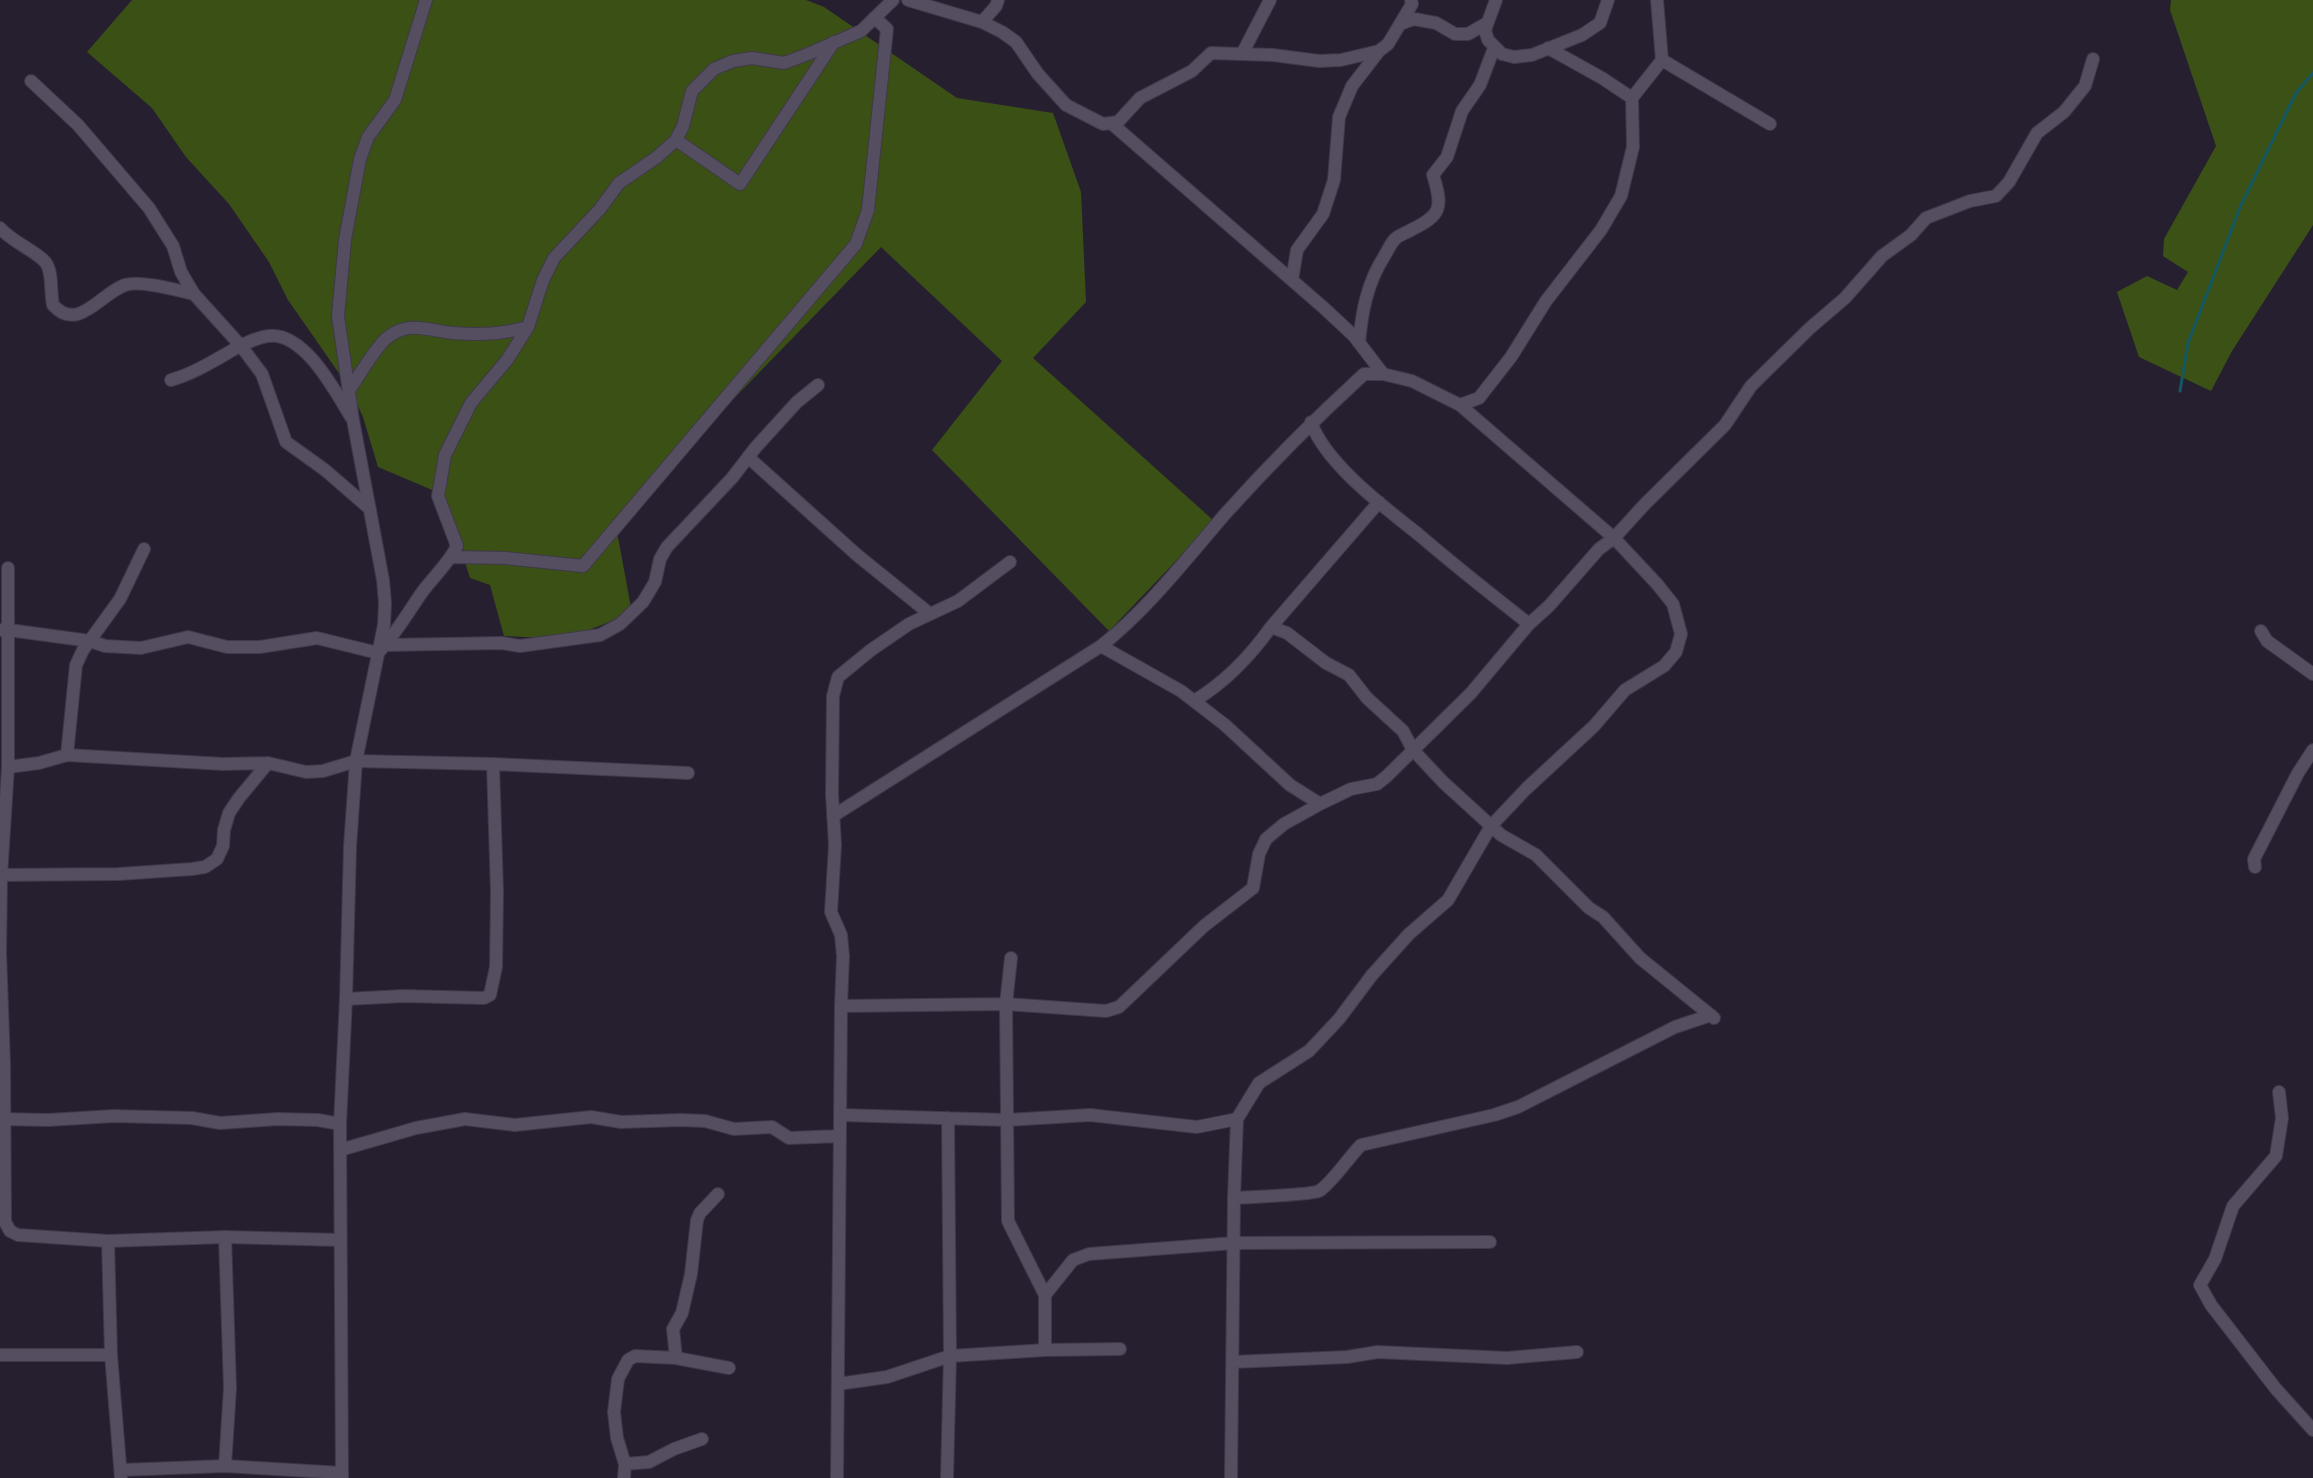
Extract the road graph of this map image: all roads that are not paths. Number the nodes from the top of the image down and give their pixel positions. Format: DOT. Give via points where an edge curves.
graph roads {
  1 [pos="426,0"];
  2 [pos="893,0"];
  3 [pos="908,0"];
  4 [pos="998,0"];
  5 [pos="1270,0"];
  6 [pos="1411,0"];
  7 [pos="1496,0"];
  8 [pos="1608,0"];
  9 [pos="1657,0"];
  10 [pos="874,18"];
  11 [pos="982,22"];
  12 [pos="1487,23"];
  13 [pos="1400,24"];
  14 [pos="834,42"];
  15 [pos="1494,48"];
  16 [pos="1548,48"];
  17 [pos="1379,51"];
  18 [pos="1242,54"];
  19 [pos="2094,59"];
  20 [pos="1662,60"];
  21 [pos="31,81"];
  22 [pos="1632,98"];
  23 [pos="1111,123"];
  24 [pos="1770,124"];
  25 [pos="676,140"];
  26 [pos="0,228"];
  27 [pos="1292,280"];
  28 [pos="194,294"];
  29 [pos="528,327"];
  30 [pos="1359,343"];
  31 [pos="241,346"];
  32 [pos="1383,374"];
  33 [pos="171,380"];
  34 [pos="818,386"];
  35 [pos="350,389"];
  36 [pos="1460,405"];
  37 [pos="353,420"];
  38 [pos="1311,422"];
  39 [pos="748,457"];
  40 [pos="1379,502"];
  41 [pos="370,508"];
  42 [pos="1614,538"];
  43 [pos="144,549"];
  44 [pos="452,557"];
  45 [pos="1010,562"];
  46 [pos="8,568"];
  47 [pos="930,614"];
  48 [pos="1529,624"];
  49 [pos="1271,627"];
  50 [pos="4,630"];
  51 [pos="2261,632"];
  52 [pos="90,641"];
  53 [pos="1101,646"];
  54 [pos="382,649"];
  55 [pos="2313,674"];
  56 [pos="1194,700"];
  57 [pos="1413,750"];
  58 [pos="2313,750"];
  59 [pos="67,755"];
  60 [pos="356,761"];
  61 [pos="268,763"];
  62 [pos="493,764"];
  63 [pos="8,767"];
  64 [pos="688,772"];
  65 [pos="1320,804"];
  66 [pos="833,816"];
  67 [pos="1491,826"];
  68 [pos="2255,867"];
  69 [pos="0,876"];
  70 [pos="1011,958"];
  71 [pos="346,999"];
  72 [pos="1006,1004"];
  73 [pos="841,1006"];
  74 [pos="2279,1092"];
  75 [pos="841,1115"];
  76 [pos="3,1119"];
  77 [pos="948,1119"];
  78 [pos="1237,1119"];
  79 [pos="1007,1120"];
  80 [pos="340,1124"];
  81 [pos="840,1136"];
  82 [pos="340,1150"];
  83 [pos="718,1194"];
  84 [pos="1234,1198"];
  85 [pos="225,1237"];
  86 [pos="340,1240"];
  87 [pos="108,1241"];
  88 [pos="1490,1242"];
  89 [pos="1234,1243"];
  90 [pos="1045,1295"];
  91 [pos="1120,1348"];
  92 [pos="1044,1350"];
  93 [pos="1577,1352"];
  94 [pos="111,1354"];
  95 [pos="0,1355"];
  96 [pos="950,1356"];
  97 [pos="676,1358"];
  98 [pos="1233,1362"];
  99 [pos="729,1368"];
  100 [pos="838,1384"];
  101 [pos="2313,1430"];
  102 [pos="702,1439"];
  103 [pos="625,1464"];
  104 [pos="225,1466"];
  105 [pos="121,1474"];
  106 [pos="342,1475"];
  107 [pos="624,1478"];
  108 [pos="837,1478"];
  109 [pos="947,1478"];
  110 [pos="1231,1478"];
  1 -- 35 [label="street" via="395,100 368,137 360,159 345,240 338,316"];
  2 -- 10 [label="street"];
  3 -- 11 [label="street"];
  4 -- 11 [label="street"];
  5 -- 18 [label="street"];
  6 -- 13 [label="street"];
  7 -- 12 [label="street"];
  8 -- 16 [label="street" via="1599,23 1582,35"];
  9 -- 20 [label="street"];
  10 -- 14 [label="street" via="855,34"];
  10 -- 44 [label="street" via="887,29 868,210 856,244 583,566"];
  11 -- 23 [label="street" via="1016,42 1066,105 1103,124"];
  12 -- 13 [label="street" via="1468,34 1455,34 1436,23 1414,19"];
  12 -- 15 [label="street" via="1485,30"];
  13 -- 17 [label="street"];
  14 -- 25 [label="street" via="784,63 752,58 714,69 692,91"];
  14 -- 25 [label="street" via="740,184"];
  15 -- 16 [label="street" via="1514,57"];
  15 -- 30 [label="street" via="1480,85 1462,111 1447,157 1433,175 1440,198 1436,212 1428,222 1395,238 1371,281 1362,309"];
  16 -- 22 [label="street"];
  17 -- 18 [label="street" via="1319,61"];
  17 -- 27 [label="street" via="1352,86 1339,117 1334,180 1323,214 1297,250"];
  18 -- 23 [label="street" via="1211,53 1192,71 1140,98 1118,122"];
  19 -- 42 [label="street" via="2085,86 2064,112 2037,133 2009,182 1996,196 1970,201 1926,218 1911,236 1882,256 1845,298 1751,386 1725,425"];
  20 -- 22 [label="street"];
  20 -- 24 [label="street"];
  21 -- 28 [label="street" via="78,125 149,207 173,246 181,272"];
  22 -- 36 [label="street" via="1633,147 1621,195 1602,230 1546,301 1511,357 1479,398"];
  23 -- 27 [label="street"];
  25 -- 29 [label="street" via="619,183 554,258"];
  26 -- 28 [label="street" via="45,262 53,305 64,314 92,308 126,285"];
  27 -- 30 [label="street"];
  28 -- 31 [label="street"];
  29 -- 35 [label="street" via="502,334 403,328 386,338"];
  29 -- 44 [label="street" via="471,403 445,455 438,496 454,532 457,546"];
  30 -- 32 [label="street"];
  31 -- 33 [label="street" via="192,374"];
  31 -- 37 [label="street" via="269,336 299,346 318,366"];
  31 -- 41 [label="street" via="262,374 286,442"];
  32 -- 36 [label="street" via="1412,381"];
  32 -- 38 [label="street" via="1364,374"];
  34 -- 39 [label="street" via="797,402"];
  35 -- 37 [label="street"];
  36 -- 42 [label="street"];
  37 -- 41 [label="street"];
  38 -- 40 [label="street" via="1326,448"];
  38 -- 53 [label="street" via="1155,595"];
  39 -- 47 [label="street" via="857,555"];
  39 -- 54 [label="street" via="667,547 643,602 620,624 600,635 520,646 502,643"];
  40 -- 48 [label="street"];
  40 -- 49 [label="street"];
  41 -- 54 [label="street" via="385,603"];
  42 -- 48 [label="street"];
  42 -- 67 [label="street" via="1673,604 1681,634 1676,652 1664,666 1625,690 1594,726"];
  43 -- 52 [label="street" via="120,599"];
  44 -- 54 [label="street"];
  45 -- 47 [label="street" via="958,601"];
  46 -- 50 [label="street"];
  47 -- 66 [label="street" via="871,650 838,677 833,696"];
  48 -- 57 [label="street" via="1471,693"];
  49 -- 56 [label="street" via="1210,691"];
  49 -- 57 [label="street" via="1287,633 1349,675 1367,698 1403,731"];
  50 -- 52 [label="street"];
  50 -- 63 [label="street"];
  51 -- 55 [label="street" via="2267,641"];
  52 -- 54 [label="street" via="141,648 188,636 227,647 260,647 317,638"];
  52 -- 59 [label="street" via="76,665"];
  53 -- 56 [label="street"];
  53 -- 66 [label="street"];
  54 -- 60 [label="street"];
  56 -- 65 [label="street" via="1290,785"];
  57 -- 65 [label="street" via="1377,784 1351,789"];
  57 -- 67 [label="street"];
  58 -- 68 [label="street" via="2254,859"];
  59 -- 61 [label="street"];
  59 -- 63 [label="street" via="39,764"];
  60 -- 61 [label="street" via="306,772"];
  60 -- 62 [label="street"];
  60 -- 71 [label="street"];
  61 -- 69 [label="street" via="234,805 217,859 205,867"];
  62 -- 64 [label="street"];
  62 -- 71 [label="street" via="496,945 490,995"];
  63 -- 69 [label="street"];
  65 -- 72 [label="street" via="1266,839 1253,888 1204,926 1119,1007 1106,1011"];
  66 -- 73 [label="street" via="831,912 841,935"];
  67 -- 78 [label="street" via="1448,900 1408,934 1309,1051 1259,1083"];
  67 -- 84 [label="street" via="1536,855 1588,908 1603,917 1640,958 1712,1016 1675,1027 1518,1107 1361,1145 1318,1191"];
  69 -- 76 [label="street"];
  70 -- 72 [label="street"];
  71 -- 80 [label="street"];
  72 -- 73 [label="street"];
  72 -- 79 [label="street"];
  73 -- 75 [label="street"];
  74 -- 101 [label="street" via="2282,1118 2276,1155 2233,1206 2215,1259 2200,1285 2276,1389"];
  75 -- 77 [label="street"];
  75 -- 81 [label="street"];
  76 -- 80 [label="street" via="114,1116 192,1118 220,1123 278,1119"];
  76 -- 87 [label="street" via="5,1222 10,1232"];
  77 -- 79 [label="street"];
  77 -- 96 [label="street"];
  78 -- 79 [label="street" via="1197,1127 1089,1115"];
  78 -- 84 [label="street"];
  79 -- 90 [label="street" via="1008,1221"];
  80 -- 82 [label="street"];
  81 -- 82 [label="street" via="789,1138 772,1127 734,1129 705,1121 621,1122 591,1117 515,1125 465,1119 416,1128"];
  81 -- 100 [label="street"];
  82 -- 86 [label="street"];
  83 -- 97 [label="street" via="697,1220 691,1274 674,1329"];
  84 -- 89 [label="street"];
  85 -- 86 [label="street"];
  85 -- 87 [label="street"];
  85 -- 104 [label="street" via="230,1388"];
  86 -- 106 [label="street"];
  87 -- 94 [label="street"];
  88 -- 89 [label="street"];
  89 -- 90 [label="street" via="1089,1254 1073,1260"];
  89 -- 98 [label="street"];
  90 -- 92 [label="street"];
  91 -- 92 [label="street"];
  92 -- 96 [label="street"];
  93 -- 98 [label="street" via="1507,1358 1378,1352"];
  94 -- 95 [label="street"];
  94 -- 105 [label="street"];
  96 -- 100 [label="street" via="887,1377"];
  96 -- 109 [label="street"];
  97 -- 99 [label="street"];
  97 -- 103 [label="street" via="635,1356 622,1368 614,1412"];
  98 -- 110 [label="street"];
  100 -- 108 [label="street"];
  102 -- 103 [label="street" via="649,1462"];
  103 -- 107 [label="street"];
  104 -- 105 [label="street"];
  104 -- 106 [label="street"];
}
